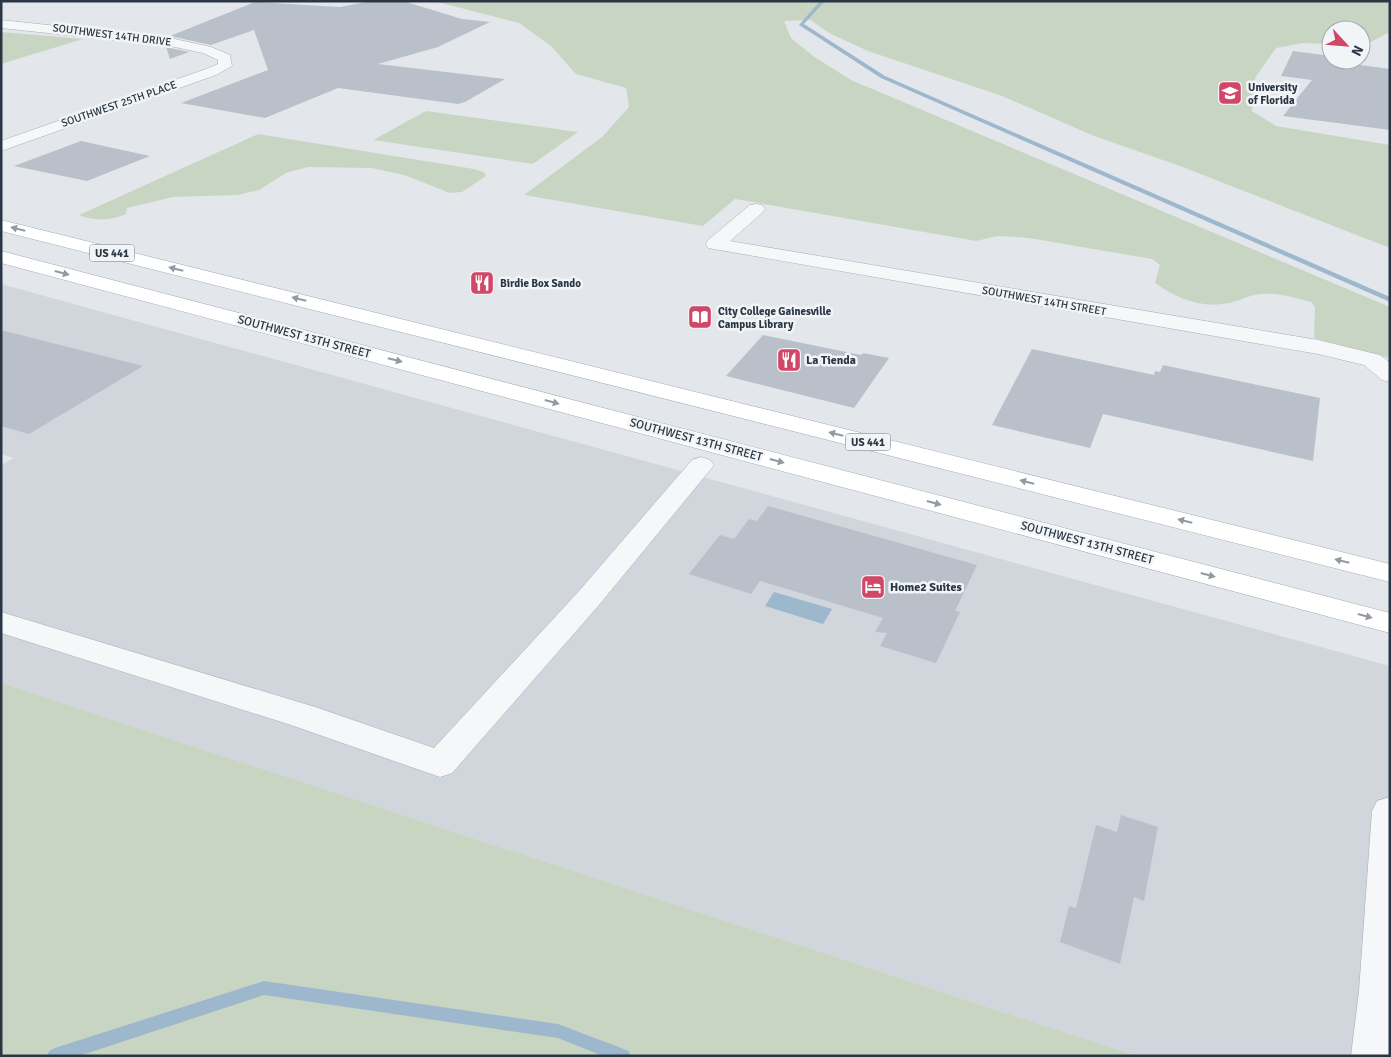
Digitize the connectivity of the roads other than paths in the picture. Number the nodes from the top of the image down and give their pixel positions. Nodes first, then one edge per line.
1 (1, 24) edge
2 (221, 56) joint
3 (1, 146) edge
4 (756, 209) dead end
5 (1, 225) edge
6 (1, 257) edge
7 (223, 280) junction
8 (178, 304) junction
9 (427, 369) junction
10 (1390, 375) edge
11 (680, 395) junction
12 (747, 412) junction
13 (709, 455) junction
14 (1390, 573) edge
15 (1, 622) edge
16 (1390, 623) edge
17 (1390, 811) edge
18 (1372, 1056) edge

1 - 2 street, SOUTHWEST 14TH DRIVE
2 - 3 street, SOUTHWEST 25TH PLACE
4 - 10 street, SOUTHWEST 14TH STREET
7 -> 5 main road, US 441
6 -> 8 main road, SOUTHWEST 13TH STREET / US 441
7 - 8 main road
11 -> 7 main road, US 441
8 -> 9 main road, SOUTHWEST 13TH STREET / US 441
9 - 11 main road
9 -> 13 main road, SOUTHWEST 13TH STREET / US 441
11 - 12 main road, US 441
12 - 13 main road
14 -> 12 main road, US 441
13 - 15 street
13 -> 16 main road, SOUTHWEST 13TH STREET / US 441
17 - 18 street

